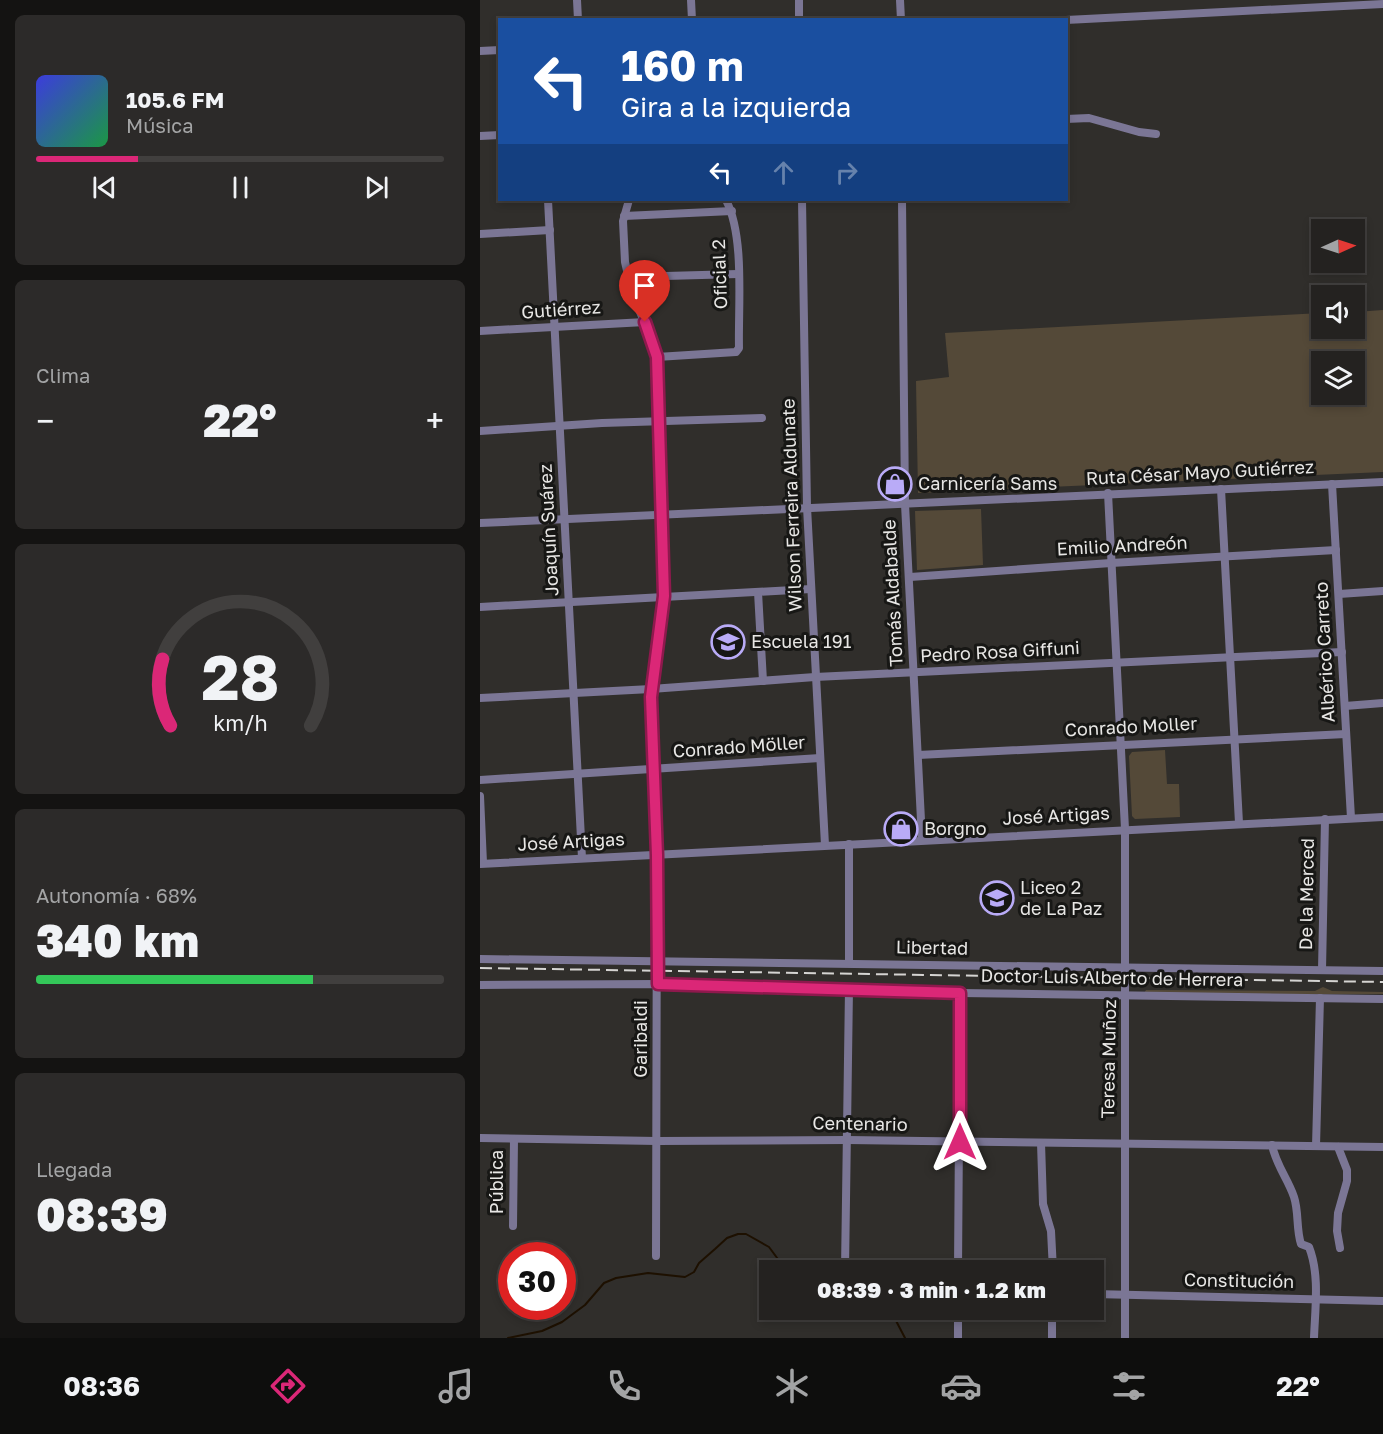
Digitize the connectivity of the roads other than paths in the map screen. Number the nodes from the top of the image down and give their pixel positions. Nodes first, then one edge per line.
1 (577, 0) edge
2 (691, 0) edge
3 (799, 0) edge
4 (900, 0) edge
5 (1326, 3) edge
6 (1383, 4) edge
7 (578, 18) edge
8 (692, 18) edge
9 (800, 18) edge
10 (902, 18) edge
11 (1068, 20) edge
12 (498, 50) edge
13 (480, 51) edge
14 (1068, 119) edge
15 (1156, 134) dead end
16 (498, 135) edge
17 (480, 136) edge
18 (548, 201) edge
19 (629, 201) edge
20 (727, 201) edge
21 (802, 201) edge
22 (902, 201) edge
23 (732, 211) junction
24 (624, 216) junction
25 (550, 230) junction
26 (480, 234) edge
27 (738, 274) junction
28 (629, 277) junction
29 (645, 322) junction
30 (555, 327) junction
31 (480, 331) edge
32 (657, 357) junction
33 (762, 418) dead end
34 (658, 421) junction
35 (560, 426) junction
36 (480, 431) edge
37 (1383, 482) edge
38 (1332, 484) junction
39 (1221, 489) junction
40 (1108, 493) junction
41 (905, 504) junction
42 (807, 507) junction
43 (661, 514) junction
44 (565, 519) junction
45 (480, 523) edge
46 (1336, 550) junction
47 (1223, 557) junction
48 (1111, 562) junction
49 (910, 577) junction
50 (810, 589) junction
51 (1383, 591) edge
52 (758, 592) junction
53 (1339, 594) junction
54 (664, 596) junction
55 (568, 602) junction
56 (480, 607) edge
57 (1342, 652) junction
58 (1229, 658) junction
59 (1116, 663) junction
60 (914, 672) junction
61 (815, 677) junction
62 (763, 681) junction
63 (651, 689) junction
64 (573, 694) junction
65 (480, 698) edge
66 (1383, 703) edge
67 (1345, 706) junction
68 (1346, 734) junction
69 (1234, 739) junction
70 (1121, 744) junction
71 (918, 755) junction
72 (820, 758) junction
73 (654, 769) junction
74 (577, 774) junction
75 (480, 780) edge
76 (480, 796) edge
77 (1383, 817) edge
78 (1351, 818) junction
79 (1325, 819) junction
80 (1239, 823) junction
81 (1125, 829) junction
82 (922, 840) junction
83 (849, 844) junction
84 (825, 846) junction
85 (657, 855) junction
86 (582, 858) junction
87 (482, 863) edge
88 (480, 959) edge
89 (658, 962) junction
90 (849, 963) junction
91 (1126, 969) junction
92 (1322, 970) junction
93 (1383, 971) edge
94 (658, 984) junction
95 (480, 985) edge
96 (849, 989) junction
97 (960, 993) junction
98 (1126, 996) junction
99 (1320, 998) junction
100 (1383, 999) edge
101 (480, 1138) edge
102 (514, 1138) junction
103 (847, 1140) junction
104 (657, 1141) junction
105 (960, 1142) junction
106 (1041, 1143) junction
107 (1125, 1143) junction
108 (1272, 1145) junction
109 (1316, 1146) junction
110 (1338, 1147) junction
111 (1383, 1148) edge
112 (513, 1226) dead end
113 (1340, 1248) dead end
114 (656, 1256) dead end
115 (846, 1260) edge
116 (958, 1260) edge
117 (1052, 1260) edge
118 (1104, 1294) edge
119 (1125, 1295) junction
120 (1315, 1299) junction
121 (1383, 1301) edge
122 (958, 1320) edge
123 (1052, 1320) edge
124 (958, 1338) edge
125 (1052, 1338) edge
126 (1125, 1338) edge
127 (1314, 1338) edge

1 - 7 street
2 - 8 street
3 - 9 street
4 - 10 street
5 - 6 street
5 - 11 street
12 - 13 street
14 - 15 street
16 - 17 street
18 - 25 street, Joaquín Suárez
19 - 24 street, Garibaldi
20 - 23 street, Oficial 2
21 - 42 street, Wilson Ferreira Aldunate
22 - 41 street, Tomás Aldabalde
23 - 24 street
23 - 27 street, Oficial 2
24 - 28 street, Garibaldi
25 - 26 street
25 - 30 street, Joaquín Suárez
27 - 28 street
27 - 32 street, Oficial 2
28 - 29 street, Garibaldi
29 - 30 street, Gutiérrez
29 - 32 street, Garibaldi
30 - 31 street, Gutiérrez
30 - 35 street, Joaquín Suárez
32 - 34 street, Garibaldi
33 - 34 street
34 - 35 street
34 - 43 street, Garibaldi
35 - 36 street
35 - 44 street, Joaquín Suárez
37 - 38 street, Ruta César Mayo Gutiérrez
38 - 39 street, Ruta César Mayo Gutiérrez
38 - 46 street, Albérico Carreto
39 - 40 street, Ruta César Mayo Gutiérrez
39 - 47 street
40 - 41 street, Ruta César Mayo Gutiérrez
40 - 48 street, Teresa Muñoz
41 - 42 street, Ruta César Mayo Gutiérrez
41 - 49 street, Tomás Aldabalde
42 - 43 street, Ruta César Mayo Gutiérrez
42 - 50 street, Wilson Ferreira Aldunate
43 - 44 street, Ruta César Mayo Gutiérrez
43 - 54 street, Garibaldi
44 - 45 street, Ruta César Mayo Gutiérrez
44 - 55 street, Joaquín Suárez
46 - 47 street, Emilio Andreón
46 - 53 street, Albérico Carreto
47 - 48 street, Emilio Andreón
47 - 58 street
48 - 49 street, Emilio Andreón
48 - 59 street, Teresa Muñoz
49 - 60 street, Tomás Aldabalde
50 - 52 street
50 - 61 street, Wilson Ferreira Aldunate
51 - 53 street
52 - 54 street
52 - 62 street
53 - 57 street, Albérico Carreto
54 - 55 street
54 - 63 street, Garibaldi
55 - 56 street
55 - 64 street, Joaquín Suárez
57 - 58 street, Pedro Rosa Giffuni
57 - 67 street, Albérico Carreto
58 - 59 street, Pedro Rosa Giffuni
58 - 69 street
59 - 60 street, Pedro Rosa Giffuni
59 - 70 street, Teresa Muñoz
60 - 61 street, Pedro Rosa Giffuni
60 - 71 street, Tomás Aldabalde
61 - 62 street, Pedro Rosa Giffuni
61 - 72 street, Wilson Ferreira Aldunate
62 - 63 street, Pedro Rosa Giffuni
63 - 64 street, Pedro Rosa Giffuni
63 - 73 street, Garibaldi
64 - 65 street, Pedro Rosa Giffuni
64 - 74 street, Joaquín Suárez
66 - 67 street
67 - 68 street, Albérico Carreto
68 - 69 street, Conrado Moller
68 - 78 street, Albérico Carreto
69 - 70 street, Conrado Moller
69 - 80 street
70 - 71 street, Conrado Moller
70 - 81 street, Teresa Muñoz
71 - 82 street, Tomás Aldabalde
72 - 73 street, Conrado Möller
72 - 84 street, Wilson Ferreira Aldunate
73 - 74 street, Conrado Möller
73 - 85 street, Garibaldi
74 - 75 street, Conrado Möller
74 - 86 street, Joaquín Suárez
76 - 87 street
77 - 78 street, José Artigas
78 - 79 street, José Artigas
79 - 80 street, José Artigas
79 - 92 street, De la Merced
80 - 81 street, José Artigas
81 - 82 street, José Artigas
81 - 91 street, Teresa Muñoz
82 - 83 street, José Artigas
83 - 84 street, José Artigas
83 - 90 street
84 - 85 street, José Artigas
85 - 86 street, José Artigas
85 - 89 street, Garibaldi
86 - 87 street, José Artigas
88 - 89 street, Libertad
89 - 90 street, Libertad
89 - 94 street, Garibaldi
90 - 91 street, Libertad
91 - 92 street, Libertad
91 - 98 street, Teresa Muñoz
92 - 93 street, Libertad
94 - 95 street, Doctor Luis Alberto de Herrera
94 - 96 street, Doctor Luis Alberto de Herrera
94 - 104 street, Garibaldi
96 - 97 street, Doctor Luis Alberto de Herrera
96 - 103 street
97 - 98 street, Doctor Luis Alberto de Herrera
97 - 105 street
98 - 99 street, Doctor Luis Alberto de Herrera
98 - 107 street, Teresa Muñoz
99 - 100 street, Doctor Luis Alberto de Herrera
99 - 109 street
101 - 102 street, Centenario
102 - 104 street, Centenario
102 - 112 street, Pública
103 - 104 street, Centenario
103 - 105 street, Centenario
103 - 115 street
104 - 114 street, Garibaldi
105 - 106 street, Centenario
105 - 116 street
106 - 107 street, Centenario
106 - 117 street
107 - 108 street, Centenario
107 - 119 street, Teresa Muñoz
108 - 109 street, Centenario
108 - 120 street
109 - 110 street, Centenario
110 - 111 street, Centenario
110 - 113 street
118 - 119 street, Constitución
119 - 120 street, Constitución
119 - 126 street, Teresa Muñoz
120 - 121 street, Constitución
120 - 127 street
122 - 124 street
123 - 125 street

